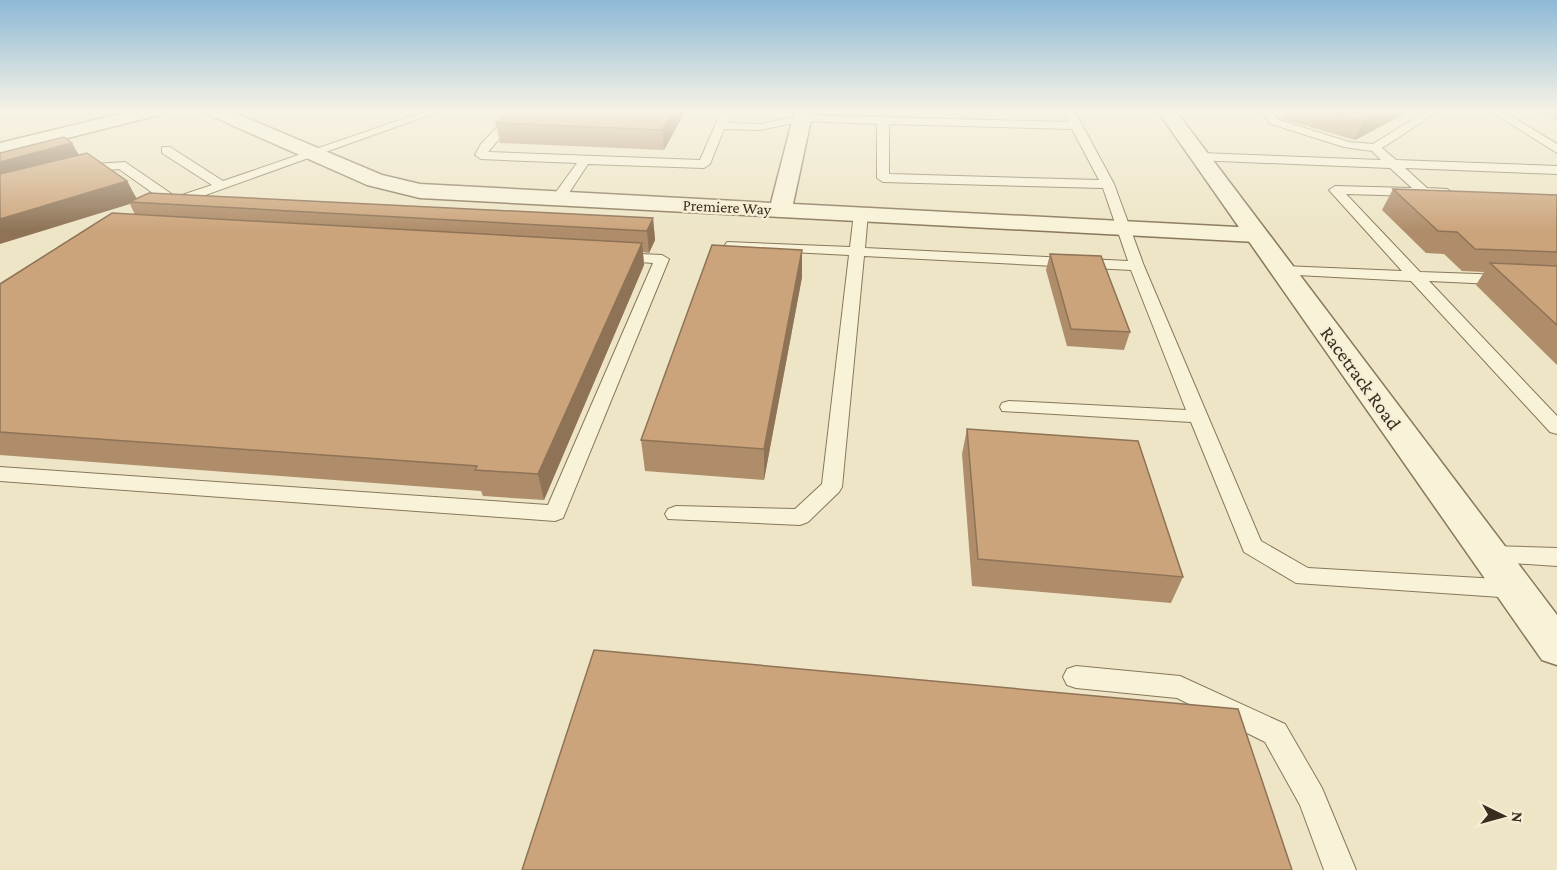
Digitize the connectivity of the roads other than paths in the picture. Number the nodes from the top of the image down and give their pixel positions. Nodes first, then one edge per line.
1 (167, 151) edge
2 (307, 151) edge
3 (325, 151) edge
4 (483, 151) edge
5 (710, 151) edge
6 (795, 151) edge
7 (883, 151) edge
8 (1090, 151) edge
9 (1195, 151) edge
10 (1378, 151) edge
11 (315, 154) junction
12 (1200, 157) junction
13 (585, 160) junction
14 (1392, 164) junction
15 (1557, 170) edge
16 (65, 173) edge
17 (1108, 184) junction
18 (222, 186) junction
19 (1424, 192) junction
20 (1460, 194) edge
21 (558, 199) junction
22 (174, 202) junction
23 (154, 209) edge
24 (781, 209) junction
25 (861, 213) junction
26 (1125, 227) junction
27 (1256, 234) junction
28 (732, 245) edge
29 (859, 251) junction
30 (602, 256) edge
31 (1137, 266) junction
32 (1283, 271) junction
33 (1414, 275) junction
34 (1557, 282) edge
35 (1009, 407) dead end
36 (1198, 416) junction
37 (1557, 428) edge
38 (0, 474) edge
39 (676, 513) dead end
40 (1490, 555) junction
41 (1557, 557) edge
42 (1515, 589) junction
43 (1557, 647) edge
44 (1076, 677) dead end
45 (1340, 870) edge

1 - 18 lane
2 - 11 street, Premiere Way
3 - 11 lane
4 - 13 lane
5 - 13 lane
6 - 24 street
7 - 17 lane
8 - 17 lane
9 - 12 street, Racetrack Road
10 - 14 lane
11 - 18 lane
11 - 21 street, Premiere Way
12 - 14 lane
12 - 27 street, Racetrack Road
13 - 21 lane
14 - 15 lane
14 - 19 lane
16 - 22 lane
17 - 26 lane
18 - 22 lane
19 - 20 lane
19 - 33 lane
21 - 24 street, Premiere Way
22 - 23 lane
24 - 25 street, Premiere Way
25 - 26 street, Premiere Way
25 - 29 lane
26 - 27 street, Premiere Way
26 - 31 lane
27 - 32 street, Racetrack Road
28 - 29 lane
29 - 31 lane
29 - 39 lane
30 - 38 lane
31 - 36 lane
32 - 33 lane
32 - 40 street, Racetrack Road
33 - 34 lane
33 - 37 lane
35 - 36 lane
36 - 42 lane
40 - 41 lane
40 - 42 street, Racetrack Road
42 - 43 street, Racetrack Road
44 - 45 lane

